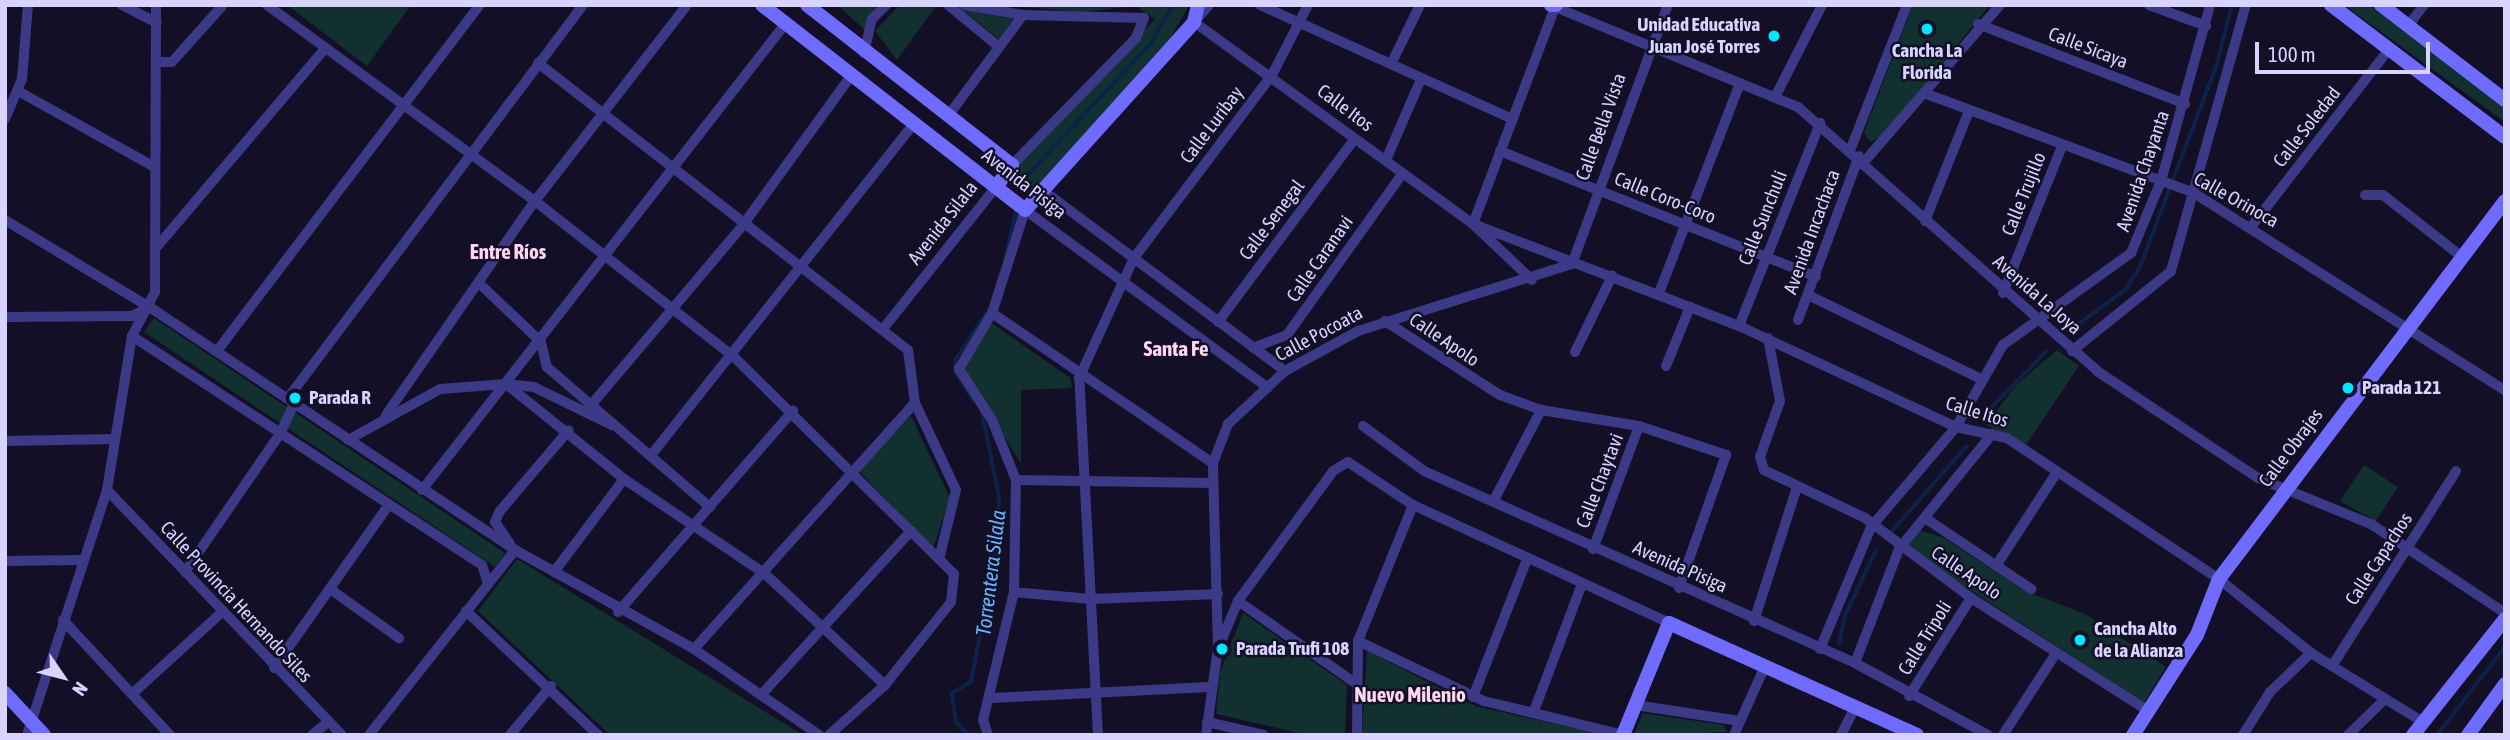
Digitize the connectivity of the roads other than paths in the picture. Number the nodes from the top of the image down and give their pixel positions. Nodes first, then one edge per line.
1 (27, 5) edge
2 (122, 5) edge
3 (156, 5) edge
4 (223, 5) edge
5 (267, 5) edge
6 (480, 5) edge
7 (583, 5) edge
8 (687, 5) edge
9 (762, 5) edge
10 (807, 5) edge
11 (886, 5) edge
12 (948, 5) edge
13 (964, 5) edge
14 (1198, 5) edge
15 (1209, 5) edge
16 (1260, 5) edge
17 (1308, 5) edge
18 (1420, 5) edge
19 (1668, 5) edge
20 (1822, 5) edge
21 (1907, 5) edge
22 (2000, 5) edge
23 (2149, 5) edge
24 (2210, 5) edge
25 (2246, 5) edge
26 (2330, 5) edge
27 (2381, 5) edge
28 (2424, 5) edge
29 (1554, 6) edge
30 (1023, 15) junction
31 (1194, 22) junction
32 (157, 23) junction
33 (786, 23) junction
34 (1300, 23) junction
35 (1978, 24) junction
36 (2206, 26) junction
37 (2408, 26) junction
38 (1650, 44) junction
39 (999, 47) junction
40 (2389, 49) junction
41 (323, 51) junction
42 (863, 54) junction
43 (157, 62) junction
44 (538, 63) junction
45 (1391, 64) junction
46 (1272, 75) junction
47 (850, 77) junction
48 (1421, 79) junction
49 (1740, 83) junction
50 (18, 91) junction
51 (1924, 93) junction
52 (1775, 97) junction
53 (2505, 100) edge
54 (2185, 104) junction
55 (404, 110) junction
56 (1969, 111) junction
57 (601, 113) junction
58 (948, 116) junction
59 (5, 119) edge
60 (1513, 119) junction
61 (1820, 123) junction
62 (913, 125) junction
63 (2504, 136) edge
64 (1355, 138) junction
65 (2062, 146) junction
66 (1500, 151) junction
67 (468, 153) junction
68 (1858, 156) junction
69 (1386, 160) junction
70 (1013, 165) junction
71 (153, 166) junction
72 (673, 168) junction
73 (1403, 173) junction
74 (2161, 181) junction
75 (996, 187) junction
76 (1041, 189) junction
77 (1596, 189) junction
78 (2194, 192) junction
79 (2365, 195) dead end
80 (535, 201) junction
81 (2505, 201) edge
82 (1025, 210) junction
83 (5, 219) edge
84 (1925, 221) junction
85 (1473, 224) junction
86 (743, 225) junction
87 (1687, 225) junction
88 (2251, 226) junction
89 (155, 249) junction
90 (604, 254) junction
91 (2462, 257) junction
92 (1134, 258) junction
93 (1767, 258) junction
94 (1572, 264) junction
95 (804, 270) junction
96 (1612, 276) junction
97 (1816, 277) junction
98 (1532, 280) junction
99 (480, 284) junction
100 (1123, 284) junction
101 (1660, 293) junction
102 (2003, 293) junction
103 (1808, 296) junction
104 (1690, 307) junction
105 (671, 309) junction
106 (150, 310) junction
107 (992, 313) junction
108 (5, 317) edge
109 (1798, 320) dead end
110 (2034, 320) junction
111 (1385, 321) junction
112 (1218, 322) junction
113 (1739, 326) junction
114 (2407, 327) junction
115 (884, 329) junction
116 (132, 336) junction
117 (1768, 338) junction
118 (541, 342) junction
119 (1253, 348) junction
120 (217, 351) junction
121 (2072, 351) junction
122 (1575, 352) dead end
123 (734, 357) junction
124 (1666, 366) dead end
125 (1285, 371) junction
126 (1079, 378) junction
127 (1981, 379) junction
128 (506, 384) junction
129 (1268, 388) junction
130 (2505, 390) edge
131 (292, 400) junction
132 (915, 403) junction
133 (592, 404) junction
134 (1541, 410) junction
135 (793, 411) junction
136 (386, 416) junction
137 (1363, 426) dead end
138 (1639, 426) junction
139 (1956, 427) junction
140 (569, 430) junction
141 (626, 432) junction
142 (280, 434) junction
143 (1992, 434) junction
144 (116, 439) junction
145 (348, 440) junction
146 (5, 441) edge
147 (652, 454) junction
148 (1213, 463) junction
149 (850, 470) junction
150 (2456, 471) dead end
151 (2057, 472) junction
152 (1082, 477) junction
153 (624, 479) junction
154 (1016, 480) junction
155 (1213, 483) junction
156 (1797, 486) junction
157 (2285, 486) junction
158 (107, 490) junction
159 (422, 490) junction
160 (1494, 500) junction
161 (1413, 505) junction
162 (388, 506) junction
163 (710, 507) junction
164 (1925, 518) junction
165 (693, 527) junction
166 (1871, 527) junction
167 (911, 531) junction
168 (2407, 547) junction
169 (1593, 549) junction
170 (1899, 549) junction
171 (515, 550) junction
172 (939, 559) junction
173 (1527, 559) junction
174 (82, 560) junction
175 (5, 561) edge
176 (1996, 566) junction
177 (185, 572) junction
178 (554, 572) junction
179 (764, 573) junction
180 (2219, 579) junction
181 (488, 583) junction
182 (1582, 584) junction
183 (1679, 588) junction
184 (330, 589) junction
185 (2031, 589) dead end
186 (1014, 592) junction
187 (1218, 594) junction
188 (1971, 598) junction
189 (1091, 599) junction
190 (1238, 601) junction
191 (467, 611) junction
192 (222, 612) junction
193 (618, 612) junction
194 (2505, 613) edge
195 (2505, 619) edge
196 (63, 620) junction
197 (1754, 621) junction
198 (1669, 623) junction
199 (822, 629) junction
200 (399, 638) dead end
201 (1358, 641) junction
202 (1218, 647) junction
203 (694, 649) junction
204 (1819, 649) junction
205 (2056, 653) junction
206 (2311, 653) junction
207 (1855, 663) junction
208 (1765, 666) junction
209 (2332, 666) junction
210 (274, 668) junction
211 (2505, 684) edge
212 (885, 685) junction
213 (1358, 685) junction
214 (551, 687) junction
215 (1209, 687) junction
216 (5, 693) edge
217 (132, 694) junction
218 (762, 694) junction
219 (1096, 694) junction
220 (1909, 695) junction
221 (1473, 697) junction
222 (992, 698) junction
223 (2385, 699) junction
224 (1635, 705) junction
225 (1855, 706) junction
226 (2147, 710) junction
227 (1534, 711) junction
228 (1740, 721) junction
229 (1207, 722) junction
230 (2423, 722) junction
231 (327, 723) junction
232 (30, 728) edge
233 (44, 735) edge
234 (170, 735) edge
235 (313, 735) edge
236 (342, 735) edge
237 (369, 735) edge
238 (510, 735) edge
239 (598, 735) edge
240 (819, 735) edge
241 (829, 735) edge
242 (988, 735) edge
243 (1098, 735) edge
244 (1206, 735) edge
245 (1264, 735) edge
246 (1357, 735) edge
247 (1623, 735) edge
248 (1734, 735) edge
249 (1841, 735) edge
250 (1917, 735) edge
251 (1987, 735) edge
252 (2003, 735) edge
253 (2133, 735) edge
254 (2243, 735) edge
255 (2348, 735) edge
256 (2413, 735) edge
257 (2468, 735) edge

1 - 50 street
2 - 32 street
3 - 32 street
4 - 43 street
5 - 41 street
6 - 55 street
7 - 44 street
8 - 57 street
9 - 33 street, Avenida Pisiga
10 - 42 street, Avenida Pisiga
11 - 42 street
12 - 39 street
13 - 30 street
14 - 31 street
15 - 31 street
16 - 34 street
17 - 34 street, Calle Luribay
18 - 45 street
19 - 38 street, Calle Bella Vista
20 - 52 street
21 - 68 street
22 - 35 street, Avenida Incachaca
23 - 36 street
24 - 36 street, Avenida Chayanta
25 - 78 street
26 - 40 street
27 - 37 street
28 - 37 street
29 - 38 street, Avenida La Joya
29 - 60 street
30 - 39 street
30 - 70 street, Avenida Silala
31 - 46 street, Calle Itos
31 - 76 street
32 - 43 street
33 - 47 street, Avenida Pisiga
33 - 72 street
34 - 45 street
34 - 46 street, Calle Luribay
35 - 51 street, Avenida Incachaca
35 - 54 street, Calle Sicaya
36 - 54 street, Avenida Chayanta
37 - 53 street
38 - 49 street, Avenida La Joya
38 - 77 street, Calle Bella Vista
39 - 58 street
40 - 63 street
40 - 88 street, Calle Soledad
41 - 55 street
41 - 89 street
42 - 58 street, Avenida Pisiga
43 - 71 street
44 - 57 street
44 - 67 street
45 - 48 street
46 - 64 street, Calle Itos
46 - 92 street, Calle Luribay
47 - 62 street, Avenida Pisiga
47 - 86 street
48 - 60 street
48 - 69 street
49 - 52 street, Avenida La Joya
49 - 87 street
50 - 59 street
50 - 71 street
51 - 56 street, Calle Orinoca
51 - 68 street, Avenida Incachaca
52 - 61 street, Avenida La Joya
54 - 74 street, Avenida Chayanta
55 - 67 street
55 - 120 street
56 - 65 street, Calle Orinoca
56 - 84 street
57 - 72 street
57 - 80 street
58 - 70 street, Avenida Pisiga
60 - 66 street
61 - 68 street, Avenida La Joya
61 - 93 street, Calle Sunchuli
62 - 75 street, Avenida Pisiga
62 - 95 street
64 - 69 street, Calle Itos
64 - 112 street, Calle Senegal
65 - 74 street, Calle Orinoca
65 - 102 street, Calle Trujillo
66 - 77 street, Calle Coro-Coro
66 - 85 street
67 - 80 street
67 - 131 street
68 - 84 street, Avenida La Joya
68 - 97 street, Avenida Incachaca
69 - 73 street, Calle Itos
70 - 75 street, Avenida Silala
71 - 89 street
72 - 86 street
72 - 90 street
73 - 85 street, Calle Itos
73 - 119 street, Calle Caranavi
74 - 78 street, Calle Orinoca
74 - 110 street, Avenida Chayanta
75 - 82 street, Avenida Pisiga
75 - 115 street, Avenida Silala
76 - 82 street
76 - 92 street, Avenida Pisiga
77 - 87 street, Calle Coro-Coro
77 - 94 street, Calle Bella Vista
78 - 88 street, Calle Orinoca
78 - 121 street
79 - 91 street
80 - 90 street
80 - 99 street
81 - 91 street, Calle Obrajes
82 - 100 street, Avenida Pisiga
82 - 107 street
83 - 106 street
84 - 102 street, Avenida La Joya
85 - 94 street, Calle Itos
85 - 98 street, Calle Itos
86 - 95 street
86 - 105 street
87 - 93 street, Calle Coro-Coro
87 - 101 street
88 - 114 street, Calle Orinoca
89 - 106 street
90 - 105 street
90 - 118 street
91 - 114 street, Calle Obrajes
92 - 100 street, Calle Luribay
92 - 112 street, Avenida Pisiga
93 - 97 street, Calle Coro-Coro
93 - 113 street, Calle Sunchuli
94 - 96 street, Calle Itos
94 - 98 street, Calle Pocoata
95 - 115 street
95 - 123 street
96 - 101 street, Calle Itos
96 - 122 street
97 - 103 street, Avenida Incachaca
98 - 111 street, Calle Pocoata
99 - 118 street
99 - 136 street
100 - 126 street, Calle Luribay
100 - 129 street, Avenida Pisiga
101 - 104 street, Calle Itos
102 - 110 street, Avenida La Joya
103 - 109 street, Avenida Incachaca
103 - 127 street
104 - 113 street, Calle Itos
104 - 124 street
105 - 123 street
105 - 133 street
106 - 108 street
106 - 116 street
106 - 120 street
107 - 126 street
107 - 154 street
110 - 121 street, Avenida La Joya
110 - 127 street, Avenida Chayanta
111 - 125 street, Calle Pocoata
111 - 134 street, Calle Apolo
112 - 119 street, Avenida Pisiga
113 - 117 street, Calle Itos
114 - 130 street, Calle Orinoca
114 - 157 street, Calle Obrajes
115 - 132 street
116 - 142 street
116 - 144 street
117 - 139 street, Calle Itos
117 - 156 street, Calle Apolo
118 - 128 street
118 - 133 street
119 - 125 street, Avenida Pisiga
120 - 131 street
121 - 157 street, Avenida La Joya
123 - 135 street
123 - 147 street
125 - 129 street, Calle Pocoata
126 - 148 street
126 - 152 street
127 - 139 street, Avenida Chayanta
128 - 136 street
128 - 140 street
128 - 141 street
128 - 159 street
129 - 148 street, Calle Pocoata
131 - 142 street
131 - 145 street
132 - 149 street
132 - 172 street
133 - 141 street
134 - 138 street, Calle Apolo
134 - 160 street
135 - 149 street
135 - 163 street
136 - 145 street
137 - 160 street, Avenida Pisiga
138 - 169 street, Calle Chaytavi
138 - 183 street, Calle Apolo
139 - 143 street, Calle Itos
139 - 166 street, Avenida Chayanta
140 - 153 street
140 - 171 street
141 - 147 street
142 - 162 street
142 - 177 street
143 - 151 street, Calle Itos
143 - 164 street
144 - 146 street
144 - 158 street
145 - 159 street
147 - 163 street
148 - 155 street, Calle Pocoata
149 - 167 street
149 - 179 street
150 - 168 street, Calle Capachos
151 - 176 street
151 - 180 street, Calle Itos
152 - 154 street
152 - 155 street
152 - 189 street
153 - 165 street
153 - 178 street
154 - 186 street
155 - 187 street, Calle Pocoata
156 - 166 street, Calle Apolo
156 - 197 street
157 - 168 street, Avenida La Joya
157 - 180 street, Calle Obrajes
158 - 174 street
158 - 177 street, Calle Provincia Hernando Siles
159 - 171 street
160 - 169 street, Avenida Pisiga
161 - 173 street
161 - 190 street
161 - 201 street
162 - 181 street
162 - 184 street
163 - 165 street
164 - 170 street
164 - 176 street, Calle Apolo
165 - 179 street
165 - 193 street
166 - 170 street, Calle Apolo
166 - 204 street, Avenida Chayanta
167 - 172 street
167 - 199 street
168 - 194 street, Avenida La Joya
168 - 209 street, Calle Capachos
169 - 183 street, Avenida Pisiga
170 - 188 street, Calle Apolo
170 - 207 street
171 - 178 street
171 - 181 street
172 - 212 street
173 - 182 street
173 - 221 street
174 - 175 street
174 - 196 street
176 - 185 street, Calle Apolo
177 - 192 street, Calle Provincia Hernando Siles
178 - 193 street
179 - 199 street
179 - 203 street
180 - 206 street, Calle Itos
180 - 226 street, Calle Obrajes
181 - 191 street
182 - 198 street
182 - 227 street
183 - 197 street, Avenida Pisiga
184 - 200 street
184 - 210 street
186 - 189 street
186 - 222 street
187 - 189 street
187 - 202 street, Calle Pocoata
188 - 205 street, Calle Apolo
188 - 220 street, Calle Tripoli
189 - 219 street
190 - 202 street
190 - 213 street
191 - 214 street
191 - 237 street
192 - 210 street, Calle Provincia Hernando Siles
192 - 217 street
193 - 203 street
195 - 230 street
196 - 217 street
196 - 232 street
197 - 204 street, Avenida Pisiga
198 - 208 street
198 - 224 street
199 - 212 street
199 - 218 street
201 - 213 street
201 - 221 street
202 - 215 street, Calle Pocoata
203 - 218 street
204 - 207 street, Avenida Pisiga
205 - 226 street, Calle Apolo
205 - 252 street
206 - 209 street, Calle Itos
206 - 254 street
207 - 220 street, Avenida Pisiga
208 - 225 street
208 - 228 street
209 - 223 street, Calle Itos
210 - 231 street, Calle Provincia Hernando Siles
211 - 257 street
212 - 241 street
213 - 246 street
214 - 238 street
214 - 239 street
215 - 219 street
215 - 229 street, Calle Pocoata
216 - 232 street
217 - 234 street
218 - 240 street
219 - 222 street
219 - 243 street
220 - 251 street, Avenida Pisiga
221 - 227 street
222 - 242 street
223 - 230 street, Calle Itos
223 - 255 street
224 - 228 street
224 - 247 street
225 - 249 street
225 - 250 street
226 - 253 street, Calle Obrajes
227 - 247 street
228 - 248 street
229 - 244 street, Calle Pocoata
229 - 245 street
230 - 256 street
231 - 235 street
231 - 236 street, Calle Provincia Hernando Siles
232 - 233 street

